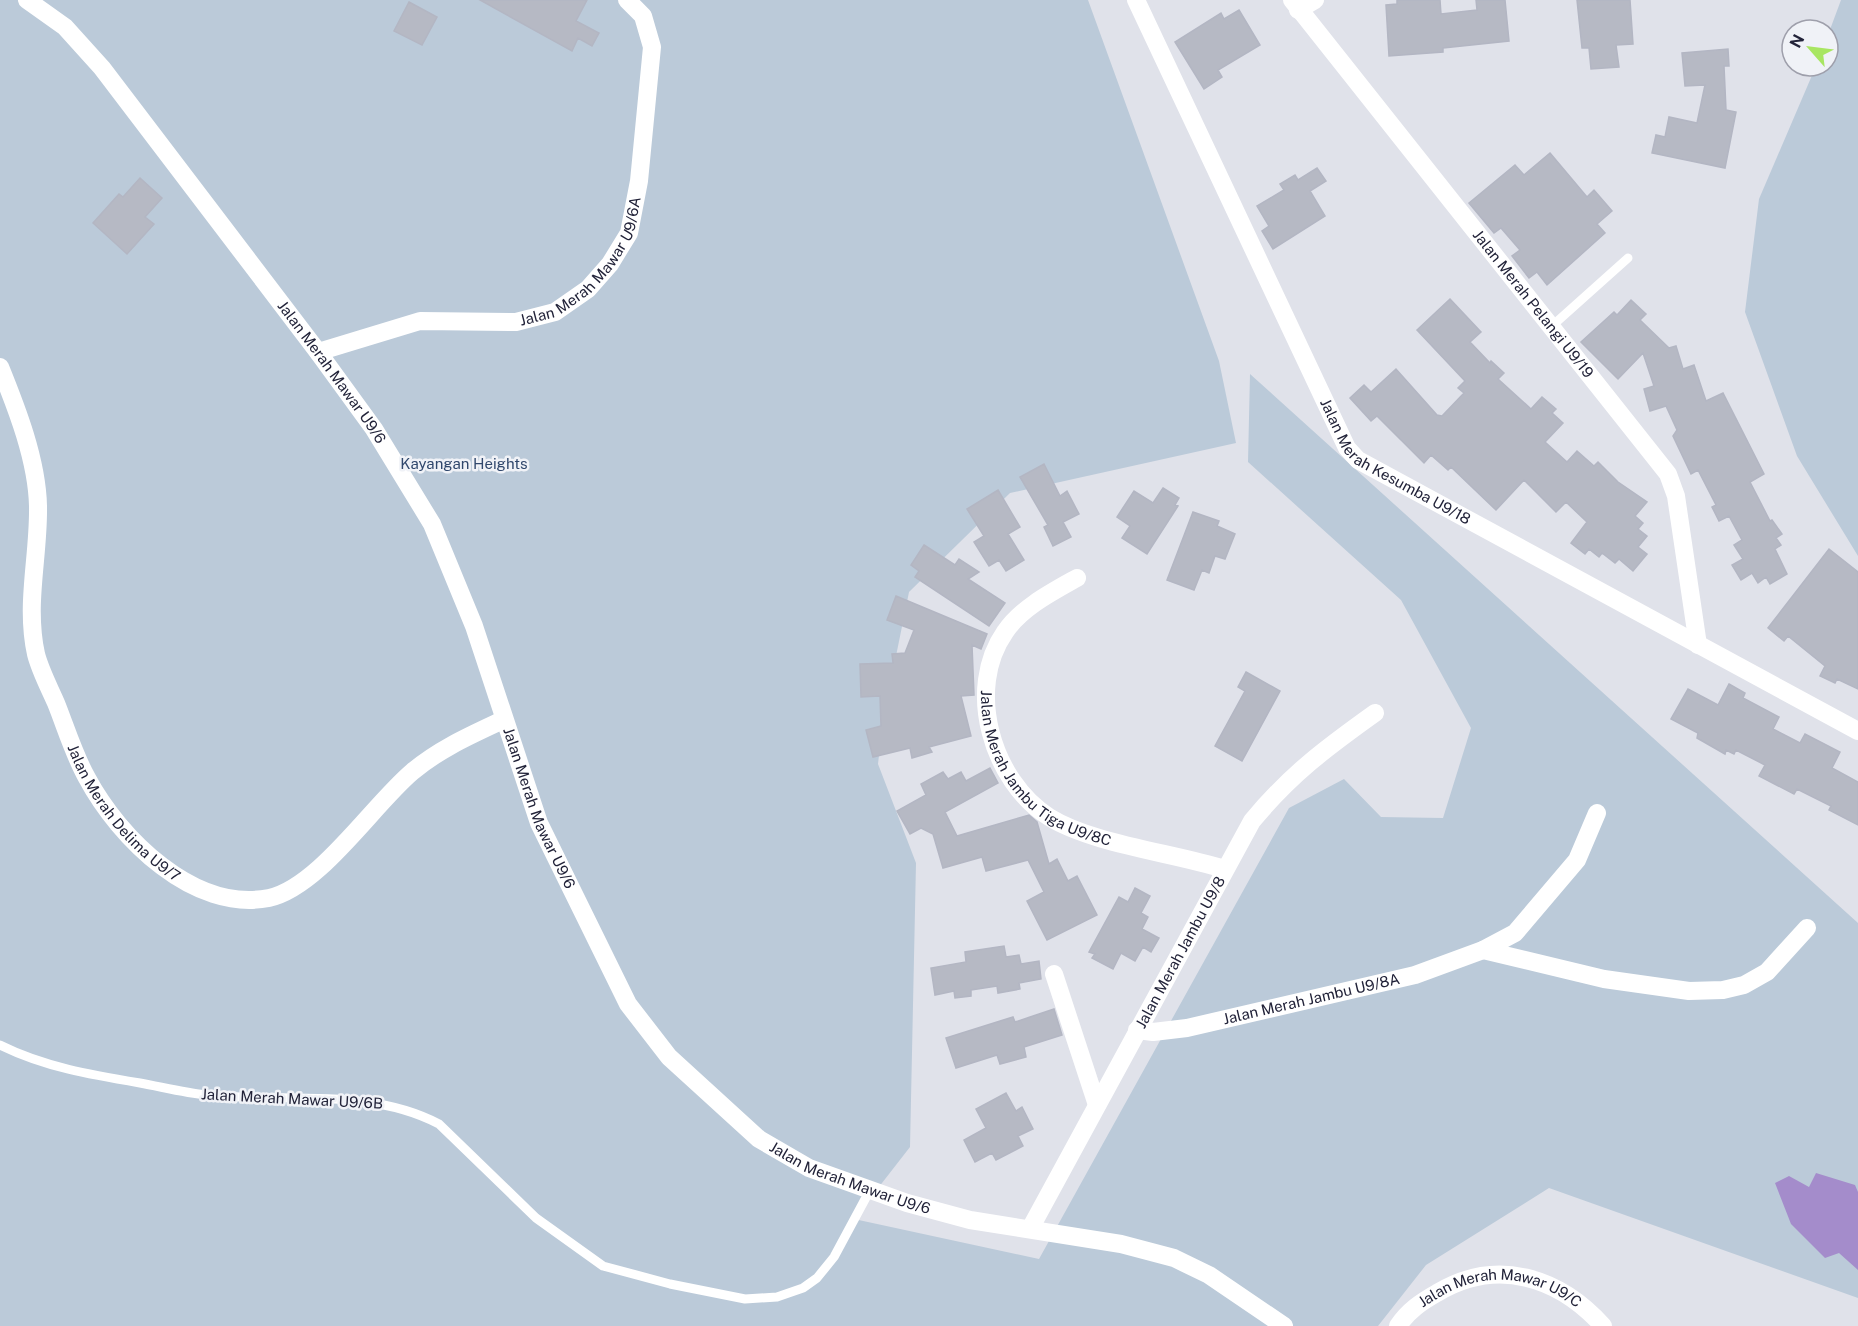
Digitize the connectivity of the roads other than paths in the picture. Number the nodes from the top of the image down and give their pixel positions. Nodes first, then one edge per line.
1 (27, 0) edge
2 (627, 0) edge
3 (1136, 0) edge
4 (1316, 0) edge
5 (1295, 5) edge
6 (1628, 258) dead end
7 (1552, 326) junction
8 (318, 352) junction
9 (0, 368) edge
10 (1077, 578) dead end
11 (1698, 645) junction
12 (1375, 713) dead end
13 (503, 720) junction
14 (1858, 731) edge
15 (1597, 813) dead end
16 (1224, 869) junction
17 (1807, 928) dead end
18 (1483, 950) junction
19 (1054, 974) dead end
20 (1137, 1030) junction
21 (0, 1045) edge
22 (1096, 1105) junction
23 (870, 1190) junction
24 (1030, 1229) junction
25 (1284, 1326) edge
26 (1398, 1326) edge
27 (1603, 1326) edge

1 - 8 street, Jalan Merah Mawar U9/6
2 - 8 street, Jalan Merah Mawar U9/6A
3 - 11 street, Jalan Merah Kesumba U9/18
4 - 5 street
5 - 7 street, Jalan Merah Pelangi U9/19
6 - 7 lane
7 - 11 street, Jalan Merah Pelangi U9/19
8 - 13 street, Jalan Merah Mawar U9/6
9 - 13 street, Jalan Merah Delima U9/7
10 - 16 street, Jalan Merah Jambu Tiga U9/8C
11 - 14 street, Jalan Merah Kesumba U9/18
12 - 16 street, Jalan Merah Jambu U9/8
13 - 23 street, Jalan Merah Mawar U9/6
15 - 18 street, Jalan Merah Jambu U9/8A
16 - 20 street, Jalan Merah Jambu U9/8
17 - 18 street
18 - 20 street, Jalan Merah Jambu U9/8A
19 - 22 street
20 - 22 street, Jalan Merah Jambu U9/8
21 - 23 lane, Jalan Merah Mawar U9/6B
22 - 24 street, Jalan Merah Jambu U9/8
23 - 24 street, Jalan Merah Mawar U9/6
24 - 25 street, Jalan Merah Mawar U9/6
26 - 27 street, Jalan Merah Mawar U9/C

